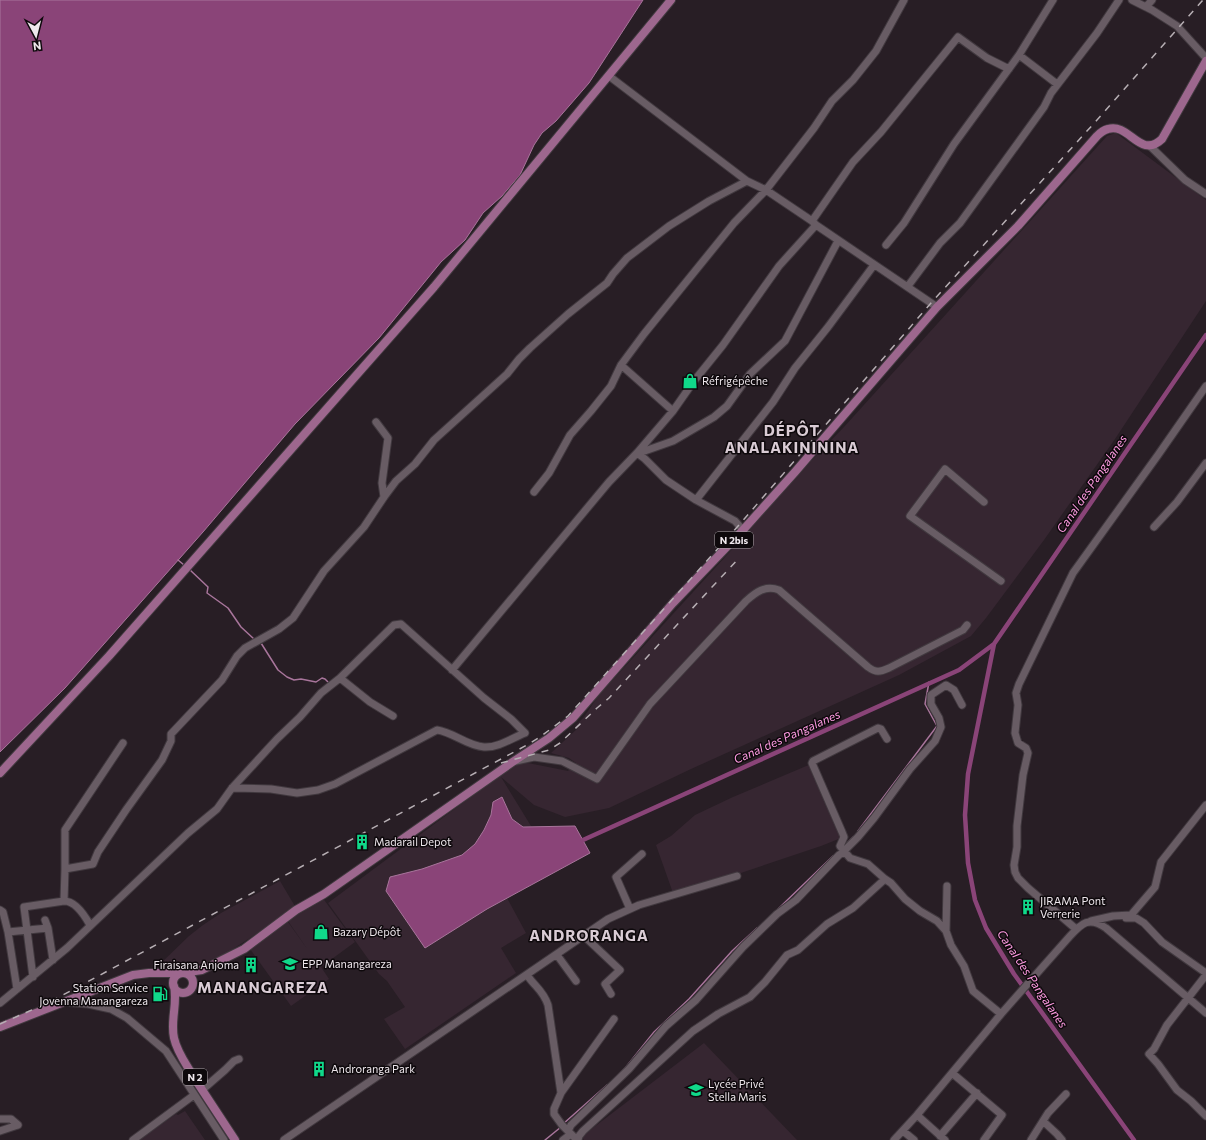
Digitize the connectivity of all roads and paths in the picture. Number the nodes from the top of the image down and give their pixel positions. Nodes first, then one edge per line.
1 (671, 0) edge
2 (904, 0) edge
3 (1052, 0) edge
4 (1119, 0) edge
5 (1133, 0) edge
6 (1152, 0) edge
7 (1146, 7) junction
8 (1019, 55) junction
9 (1206, 60) edge
10 (1008, 69) junction
11 (609, 76) junction
12 (1057, 84) junction
13 (1150, 146) junction
14 (747, 181) junction
15 (766, 190) junction
16 (1206, 194) edge
17 (814, 223) junction
18 (838, 241) junction
19 (886, 245) dead end
20 (874, 265) junction
21 (908, 286) junction
22 (937, 307) junction
23 (621, 365) junction
24 (1206, 386) edge
25 (673, 412) junction
26 (376, 422) dead end
27 (637, 453) junction
28 (1206, 463) edge
29 (534, 492) dead end
30 (384, 497) junction
31 (696, 500) junction
32 (984, 502) dead end
33 (1154, 527) dead end
34 (743, 530) junction
35 (1001, 581) dead end
36 (967, 625) dead end
37 (452, 670) junction
38 (340, 678) junction
39 (962, 705) dead end
40 (393, 716) dead end
41 (887, 739) dead end
42 (123, 743) dead end
43 (514, 761) junction
44 (0, 773) edge
45 (232, 788) junction
46 (1206, 805) edge
47 (843, 850) junction
48 (642, 854) dead end
49 (64, 869) junction
50 (737, 876) dead end
51 (885, 879) junction
52 (947, 886) dead end
53 (64, 901) junction
54 (630, 909) junction
55 (0, 910) edge
56 (1113, 916) junction
57 (45, 920) dead end
58 (1087, 922) junction
59 (90, 926) junction
60 (48, 928) junction
61 (1076, 929) junction
62 (27, 930) junction
63 (946, 931) junction
64 (8, 932) junction
65 (584, 936) junction
66 (557, 955) junction
67 (53, 960) junction
68 (212, 966) junction
69 (149, 973) junction
70 (182, 973) junction
71 (1206, 974) edge
72 (527, 975) junction
73 (33, 977) junction
74 (576, 981) dead end
75 (173, 986) junction
76 (17, 989) junction
77 (190, 989) junction
78 (611, 994) dead end
79 (1188, 997) junction
80 (63, 1002) junction
81 (0, 1003) edge
82 (175, 1009) junction
83 (1206, 1013) edge
84 (1001, 1014) junction
85 (614, 1019) dead end
86 (0, 1027) edge
87 (239, 1059) dead end
88 (952, 1073) junction
89 (202, 1090) junction
90 (561, 1093) junction
91 (977, 1093) junction
92 (1066, 1094) dead end
93 (194, 1095) junction
94 (917, 1114) junction
95 (1206, 1116) edge
96 (0, 1119) edge
97 (1044, 1122) junction
98 (567, 1130) junction
99 (0, 1131) edge
100 (903, 1131) junction
101 (942, 1138) edge
102 (133, 1140) edge
103 (224, 1140) edge
104 (235, 1140) edge
105 (284, 1140) edge
106 (563, 1140) edge
107 (578, 1140) edge
108 (894, 1140) edge
109 (914, 1140) edge
110 (984, 1140) edge
111 (1031, 1140) edge
112 (1062, 1140) edge

1 - 11 main road
2 - 15 street
3 - 8 street
4 - 12 street
5 - 7 street
6 - 7 street
7 - 9 street
8 - 10 street
8 - 12 street
9 - 13 main road
10 - 17 street
10 - 19 street
11 - 14 street
11 - 44 main road
12 - 21 street
13 - 16 street
13 - 22 main road, N 2bis
14 - 15 street
14 - 30 street
15 - 17 street
15 - 23 street
17 - 18 street
17 - 25 street
18 - 20 street
18 - 27 street
20 - 21 street
20 - 31 street
21 - 22 street
22 - 34 main road, N 2bis
23 - 25 street
23 - 29 street
24 - 61 street
25 - 27 street
26 - 30 street
27 - 31 street
27 - 37 street
28 - 33 street
30 - 49 street
31 - 34 street
32 - 35 street
34 - 43 main road, N 2bis
36 - 43 street
37 - 38 street
37 - 45 street
38 - 40 street
38 - 45 street
39 - 47 street
41 - 47 street
42 - 49 street
43 - 68 main road, N 2bis
45 - 59 street
46 - 56 street
47 - 51 street
47 - 98 street
48 - 54 street
49 - 53 street
50 - 54 street
51 - 63 street
51 - 107 street
52 - 63 street
53 - 59 street
53 - 62 street
54 - 65 street
55 - 64 street
56 - 58 street
56 - 71 street
57 - 60 street
58 - 61 street
58 - 79 street
59 - 67 street
60 - 62 street
60 - 67 street
61 - 84 street
62 - 64 street
62 - 73 street
63 - 84 street
64 - 76 street
65 - 66 street
65 - 78 street
66 - 72 street
66 - 74 street
67 - 73 street
68 - 70 main road
68 - 77 main road
69 - 70 main road
69 - 75 main road
69 - 80 main road
70 - 75 main road
70 - 77 main road
71 - 79 street
72 - 90 street
72 - 105 street
73 - 76 street
75 - 77 main road
75 - 82 main road, N 2
76 - 81 street
77 - 82 main road
79 - 83 street
79 - 95 street
80 - 86 main road
80 - 93 street
82 - 89 main road, N 2
84 - 88 street
85 - 90 street
87 - 89 street
88 - 91 street
88 - 94 street
89 - 104 main road, N 2
90 - 98 street
91 - 101 street
91 - 110 street
92 - 97 street
93 - 102 street
93 - 103 street
94 - 100 street
94 - 101 street
96 - 99 street
97 - 111 street
97 - 112 street
98 - 106 street
98 - 107 street
100 - 108 street
100 - 109 street

